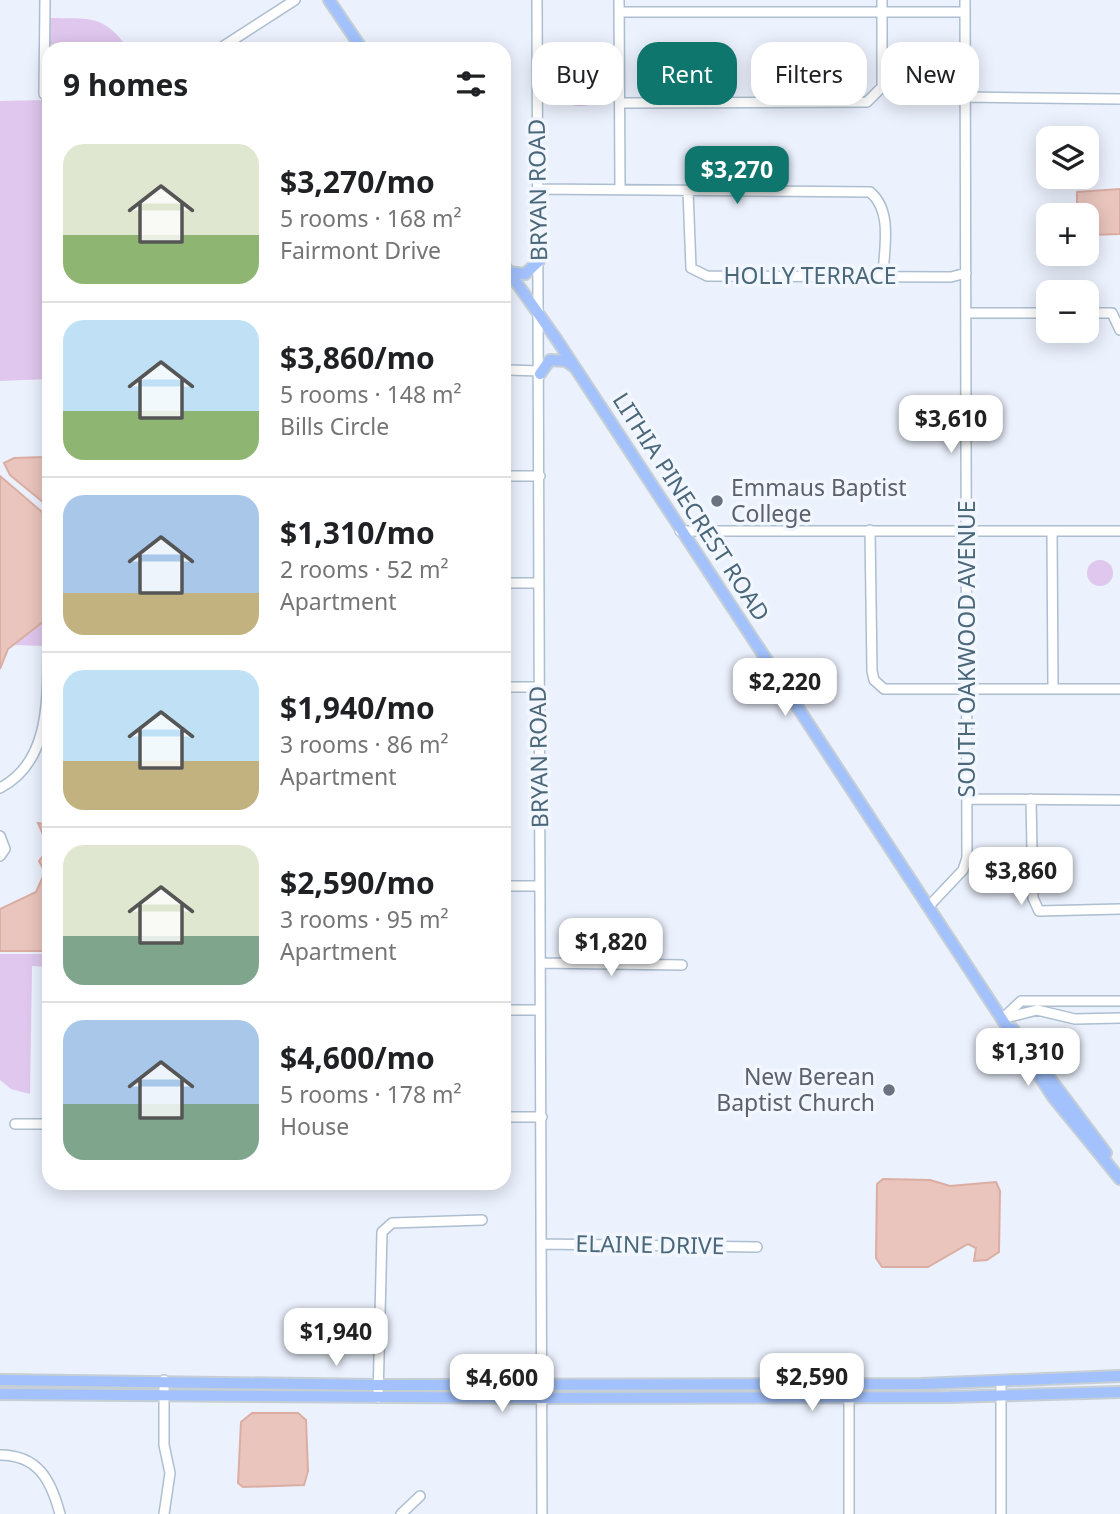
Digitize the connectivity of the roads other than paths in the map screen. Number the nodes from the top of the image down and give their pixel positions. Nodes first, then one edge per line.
1 (45, 0) edge
2 (295, 0) edge
3 (329, 0) edge
4 (537, 0) edge
5 (619, 0) edge
6 (882, 0) edge
7 (965, 0) edge
8 (619, 12) junction
9 (965, 12) junction
10 (882, 13) junction
11 (45, 42) edge
12 (230, 42) edge
13 (357, 42) edge
14 (620, 42) edge
15 (965, 42) edge
16 (979, 97) edge
17 (1120, 99) edge
18 (623, 103) edge
19 (622, 105) edge
20 (965, 105) edge
21 (620, 188) junction
22 (538, 189) junction
23 (688, 191) junction
24 (539, 261) junction
25 (511, 269) edge
26 (966, 272) junction
27 (511, 274) edge
28 (883, 276) junction
29 (966, 313) junction
30 (1036, 313) edge
31 (1099, 313) edge
32 (539, 315) junction
33 (1120, 330) edge
34 (575, 368) junction
35 (511, 371) edge
36 (540, 373) junction
37 (511, 476) edge
38 (540, 476) junction
39 (870, 530) junction
40 (966, 530) junction
41 (680, 531) junction
42 (1052, 531) junction
43 (1120, 531) edge
44 (511, 583) edge
45 (538, 583) junction
46 (511, 687) edge
47 (539, 687) junction
48 (968, 689) junction
49 (1052, 689) junction
50 (1120, 689) edge
51 (42, 725) edge
52 (0, 788) edge
53 (967, 799) junction
54 (1031, 799) junction
55 (1120, 800) edge
56 (0, 836) edge
57 (0, 856) edge
58 (511, 886) edge
59 (540, 886) junction
60 (929, 906) junction
61 (1120, 909) edge
62 (540, 963) junction
63 (682, 965) dead end
64 (1120, 1001) edge
65 (511, 1010) edge
66 (540, 1010) junction
67 (1003, 1018) junction
68 (1120, 1018) edge
69 (1053, 1097) junction
70 (1068, 1104) junction
71 (511, 1117) edge
72 (542, 1117) junction
73 (15, 1124) dead end
74 (42, 1124) edge
75 (1120, 1168) edge
76 (1120, 1179) edge
77 (482, 1220) dead end
78 (542, 1244) junction
79 (757, 1247) dead end
80 (1120, 1376) edge
81 (0, 1380) edge
82 (164, 1380) junction
83 (1120, 1383) edge
84 (849, 1384) junction
85 (379, 1385) junction
86 (541, 1385) junction
87 (1001, 1389) junction
88 (1100, 1392) junction
89 (1120, 1392) edge
90 (0, 1394) edge
91 (164, 1394) junction
92 (849, 1397) junction
93 (379, 1398) junction
94 (541, 1398) junction
95 (0, 1455) edge
96 (419, 1496) dead end
97 (60, 1514) edge
98 (164, 1514) edge
99 (401, 1514) edge
100 (542, 1514) edge
101 (849, 1514) edge
102 (1001, 1514) edge

1 - 11 street
2 - 12 street
3 - 13 main road
4 - 22 street, BRYAN ROAD
5 - 8 street
6 - 10 street
7 - 9 street, SOUTH OAKWOOD AVENUE
8 - 10 street
8 - 14 street
9 - 10 street
9 - 15 street, SOUTH OAKWOOD AVENUE
10 - 18 street
16 - 17 street
19 - 21 street
20 - 26 street, SOUTH OAKWOOD AVENUE
21 - 22 street
21 - 23 street
22 - 24 street, BRYAN ROAD
23 - 28 street, HOLLY TERRACE
23 - 28 street
24 - 25 main road
24 - 32 street, BRYAN ROAD
26 - 28 street, HOLLY TERRACE
26 - 29 street, SOUTH OAKWOOD AVENUE
27 - 32 main road, LITHIA PINECREST ROAD
29 - 30 street
29 - 40 street, SOUTH OAKWOOD AVENUE
31 - 33 street
32 - 34 main road, LITHIA PINECREST ROAD
32 - 36 street, BRYAN ROAD
34 - 36 main road
34 - 41 main road, LITHIA PINECREST ROAD
35 - 36 street
36 - 38 street, BRYAN ROAD
37 - 38 street
38 - 45 street, BRYAN ROAD
39 - 40 street
39 - 41 street
39 - 48 street
40 - 42 street
40 - 48 street, SOUTH OAKWOOD AVENUE
41 - 60 main road, LITHIA PINECREST ROAD
42 - 43 street
42 - 49 street
44 - 45 street
45 - 47 street, BRYAN ROAD
46 - 47 street
47 - 59 street, BRYAN ROAD
48 - 49 street
48 - 53 street, SOUTH OAKWOOD AVENUE
49 - 50 street
51 - 52 street
53 - 54 street
53 - 60 street, SOUTH OAKWOOD AVENUE
54 - 55 street
54 - 61 street
56 - 57 street
58 - 59 street
59 - 62 street, BRYAN ROAD
60 - 67 main road, LITHIA PINECREST ROAD
62 - 63 street
62 - 66 street, BRYAN ROAD
64 - 67 street
65 - 66 street
66 - 72 street, BRYAN ROAD
67 - 68 street
67 - 69 main road, LITHIA PINECREST ROAD
67 - 70 main road, LITHIA PINECREST ROAD
69 - 70 main road
69 - 76 main road, LITHIA PINECREST ROAD
70 - 75 main road, LITHIA PINECREST ROAD
71 - 72 street
72 - 78 street, BRYAN ROAD
73 - 74 street
77 - 85 street
78 - 79 street, ELAINE DRIVE
78 - 86 street, BRYAN ROAD
80 - 87 main road
81 - 82 main road
82 - 85 main road
82 - 91 street
83 - 88 main road
84 - 86 main road
84 - 87 main road
84 - 92 street
85 - 86 main road
85 - 93 street
86 - 94 street, BRYAN ROAD
87 - 88 main road
87 - 92 main road
87 - 102 street
88 - 89 main road
90 - 91 main road
91 - 93 main road
91 - 98 street
92 - 94 main road
92 - 101 street
93 - 94 main road
94 - 100 street, BRYAN ROAD
95 - 97 street
96 - 99 street

